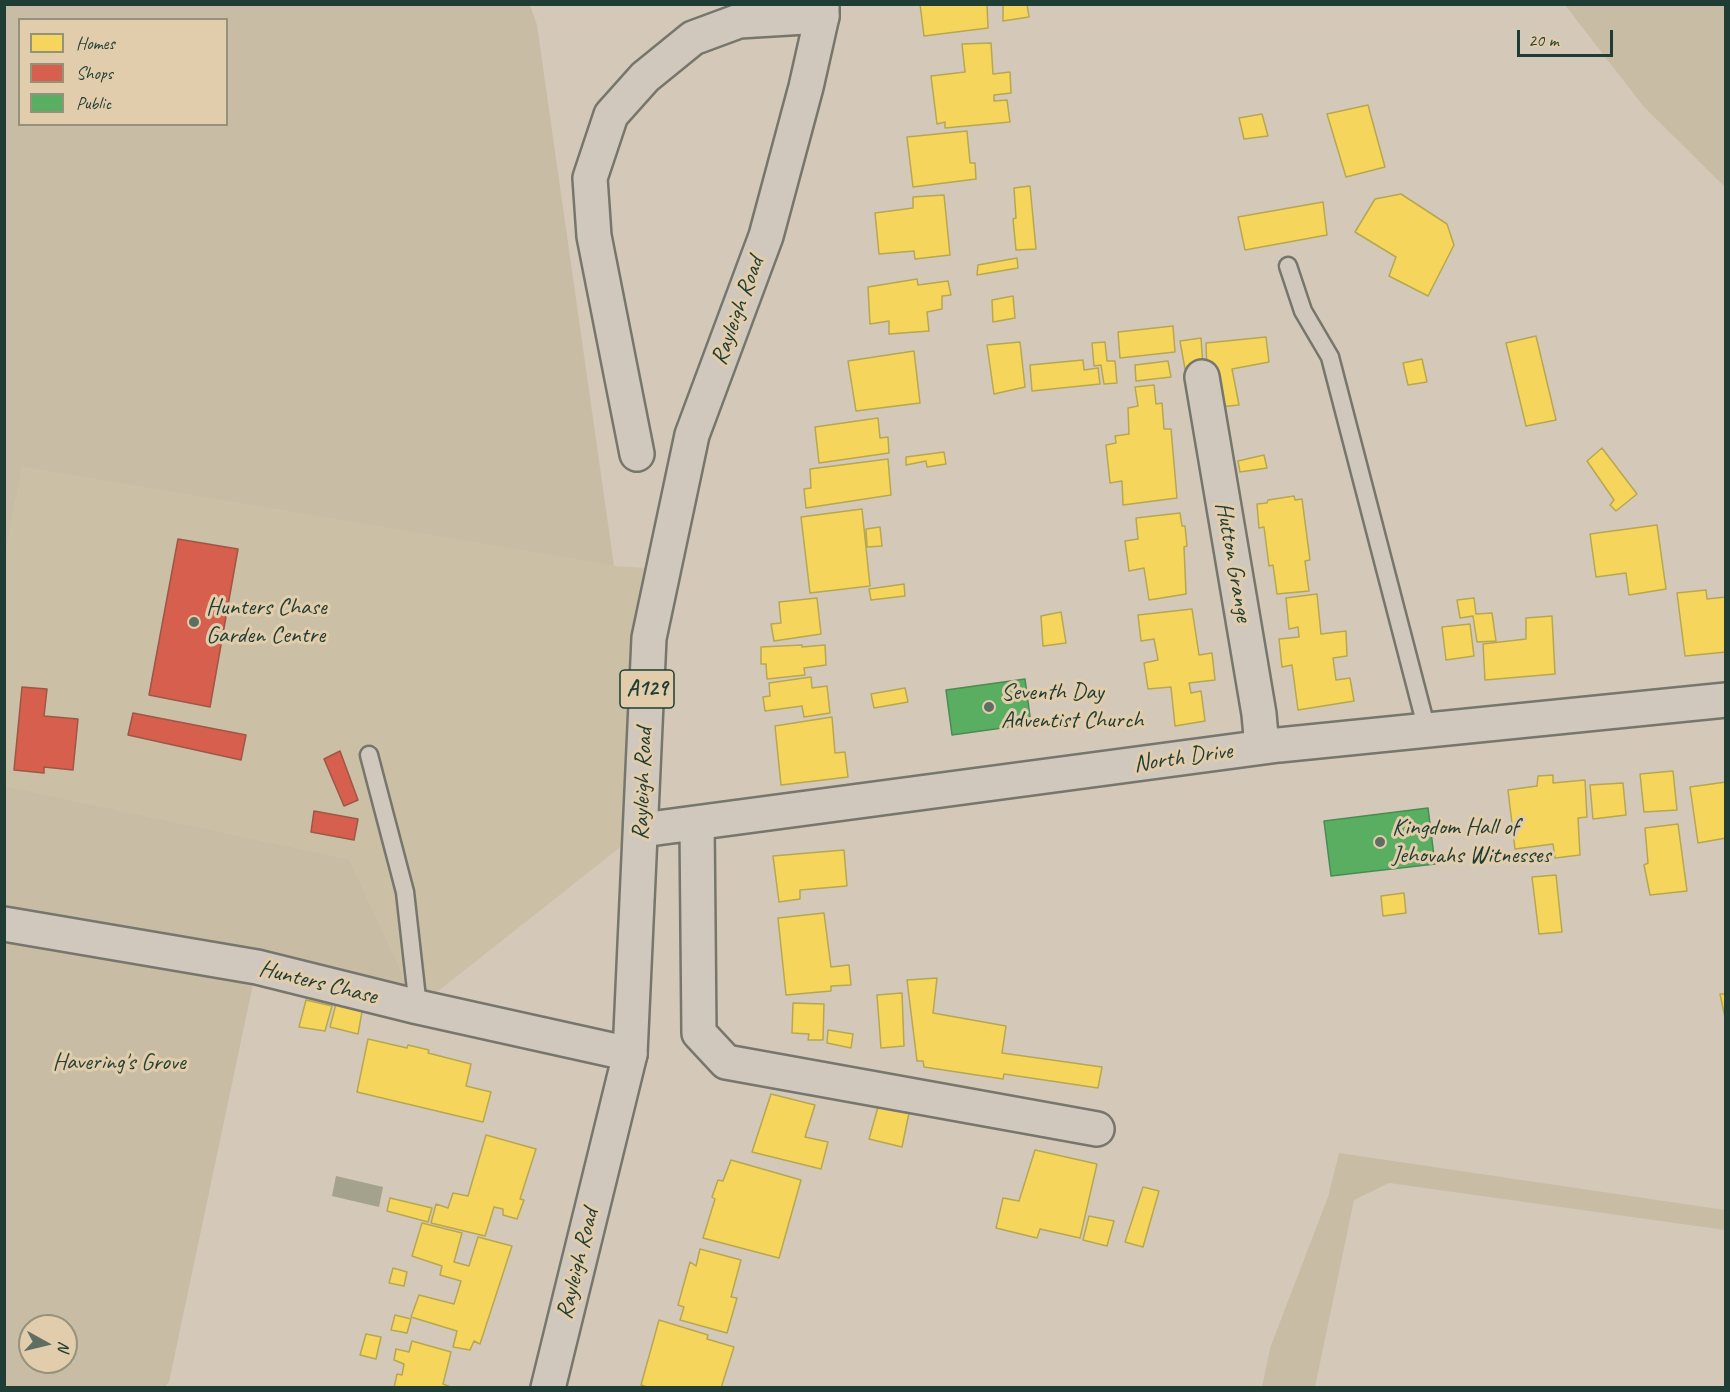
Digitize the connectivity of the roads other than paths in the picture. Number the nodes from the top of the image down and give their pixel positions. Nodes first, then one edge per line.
1 (822, 10) edge
2 (1288, 266) dead end
3 (1202, 377) dead end
4 (638, 454) dead end
5 (1725, 700) edge
6 (1427, 730) junction
7 (1262, 747) junction
8 (369, 755) dead end
9 (697, 823) junction
10 (642, 830) junction
11 (4, 924) edge
12 (418, 1007) junction
13 (630, 1054) junction
14 (1096, 1129) dead end
15 (548, 1388) edge

1 - 4 street, Rayleigh Road
1 - 10 street, Rayleigh Road / A129
2 - 6 lane
3 - 7 street, Hutton Grange
5 - 6 street, North Drive
6 - 7 street, North Drive
7 - 9 street, North Drive
8 - 12 lane
9 - 10 street, North Drive
9 - 14 street
10 - 13 street, Rayleigh Road / A129
11 - 12 street, Hunters Chase
12 - 13 street, Hunters Chase
13 - 15 street, Rayleigh Road / A129

